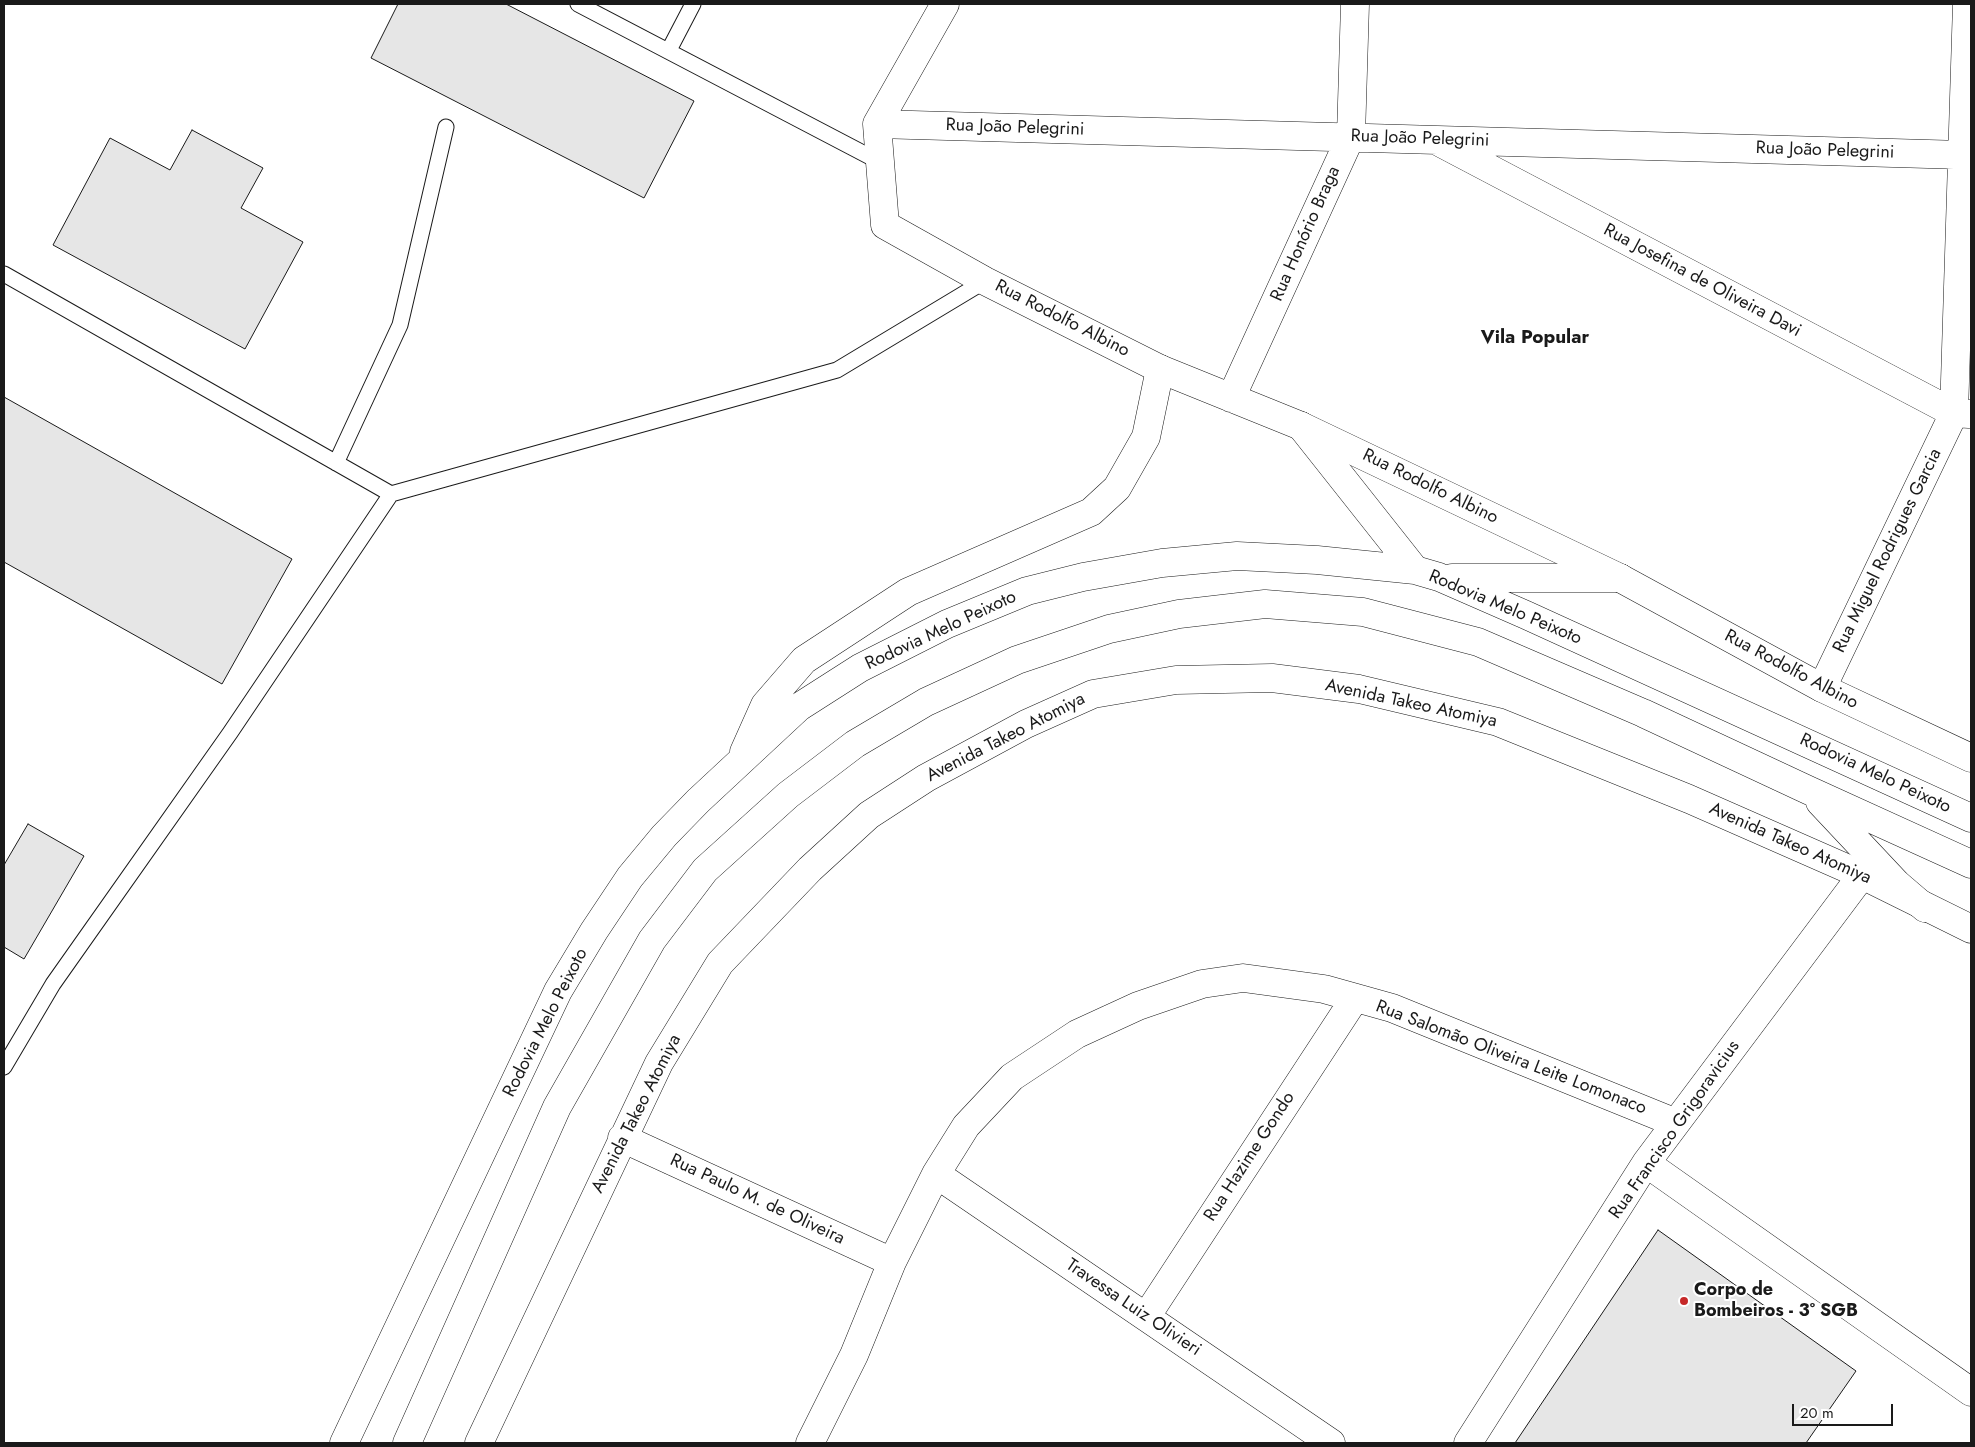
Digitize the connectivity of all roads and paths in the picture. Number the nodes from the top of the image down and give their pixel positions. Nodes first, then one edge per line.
1 (578, 4) edge
2 (693, 4) edge
3 (945, 4) edge
4 (1355, 4) edge
5 (1967, 4) edge
6 (669, 50) junction
7 (877, 124) junction
8 (446, 127) dead end
9 (1350, 136) junction
10 (1435, 140) junction
11 (1963, 155) junction
12 (880, 162) junction
13 (4, 274) edge
14 (985, 281) junction
15 (1160, 369) junction
16 (1231, 398) junction
17 (1963, 413) edge
18 (1301, 426) junction
19 (336, 463) junction
20 (391, 494) junction
21 (1427, 574) junction
22 (1620, 578) junction
23 (1822, 688) junction
24 (1971, 758) edge
25 (738, 766) junction
26 (1808, 790) junction
27 (1971, 818) edge
28 (1971, 864) edge
29 (1862, 875) junction
30 (1926, 908) junction
31 (1971, 929) edge
32 (1355, 998) junction
33 (4, 1067) edge
34 (1676, 1123) junction
35 (622, 1138) junction
36 (1646, 1163) junction
37 (936, 1174) junction
38 (892, 1262) junction
39 (1146, 1317) junction
40 (1971, 1392) edge
41 (344, 1443) edge
42 (407, 1443) edge
43 (479, 1443) edge
44 (810, 1443) edge
45 (1331, 1443) edge
46 (1468, 1443) edge

1 - 6 lane
2 - 6 lane
3 - 7 main road
4 - 9 main road, Rua Honório Braga
5 - 11 main road
6 - 12 lane
7 - 9 main road, Rua João Pelegrini
7 - 12 main road
8 - 19 lane
9 - 10 main road, Rua João Pelegrini
9 - 16 main road, Rua Honório Braga
10 - 11 main road, Rua João Pelegrini
10 - 17 main road, Rua Josefina de Oliveira Davi
11 - 17 main road
12 - 14 main road, Rua Rodolfo Albino
13 - 19 lane
14 - 15 main road, Rua Rodolfo Albino
14 - 20 lane
15 - 16 main road, Rua Rodolfo Albino
15 - 25 main road
16 - 18 main road, Rua Rodolfo Albino
17 - 23 main road, Rua Miguel Rodrigues Garcia
18 - 21 main road
18 - 22 main road, Rua Rodolfo Albino
19 - 20 lane
20 - 33 lane
21 - 22 main road
21 - 25 main road, Rodovia Melo Peixoto
21 - 27 main road, Rodovia Melo Peixoto
22 - 23 main road, Rua Rodolfo Albino
23 - 24 main road, Rua Rodolfo Albino
25 - 41 main road, Rodovia Melo Peixoto
26 - 28 main road
26 - 30 main road
26 - 42 main road
29 - 30 main road, Avenida Takeo Atomiya
29 - 34 main road, Rua Francisco Grigoravicius
29 - 35 main road, Avenida Takeo Atomiya
30 - 31 main road, Avenida Takeo Atomiya
32 - 34 main road, Rua Salomão Oliveira Leite Lomonaco
32 - 37 main road, Rua Salomão Oliveira Leite Lomonaco
32 - 39 main road, Rua Hazime Gondo
34 - 36 main road, Rua Francisco Grigoravicius
35 - 38 main road, Rua Paulo M. de Oliveira
35 - 43 main road, Avenida Takeo Atomiya
36 - 40 main road
36 - 46 main road, Rua Francisco Grigoravicius
37 - 38 main road, Rua Salomão Oliveira Leite Lomonaco
37 - 39 main road, Travessa Luiz Olivieri
38 - 44 main road, Rua Salomão Oliveira Leite Lomonaco
39 - 45 main road, Travessa Luiz Olivieri

